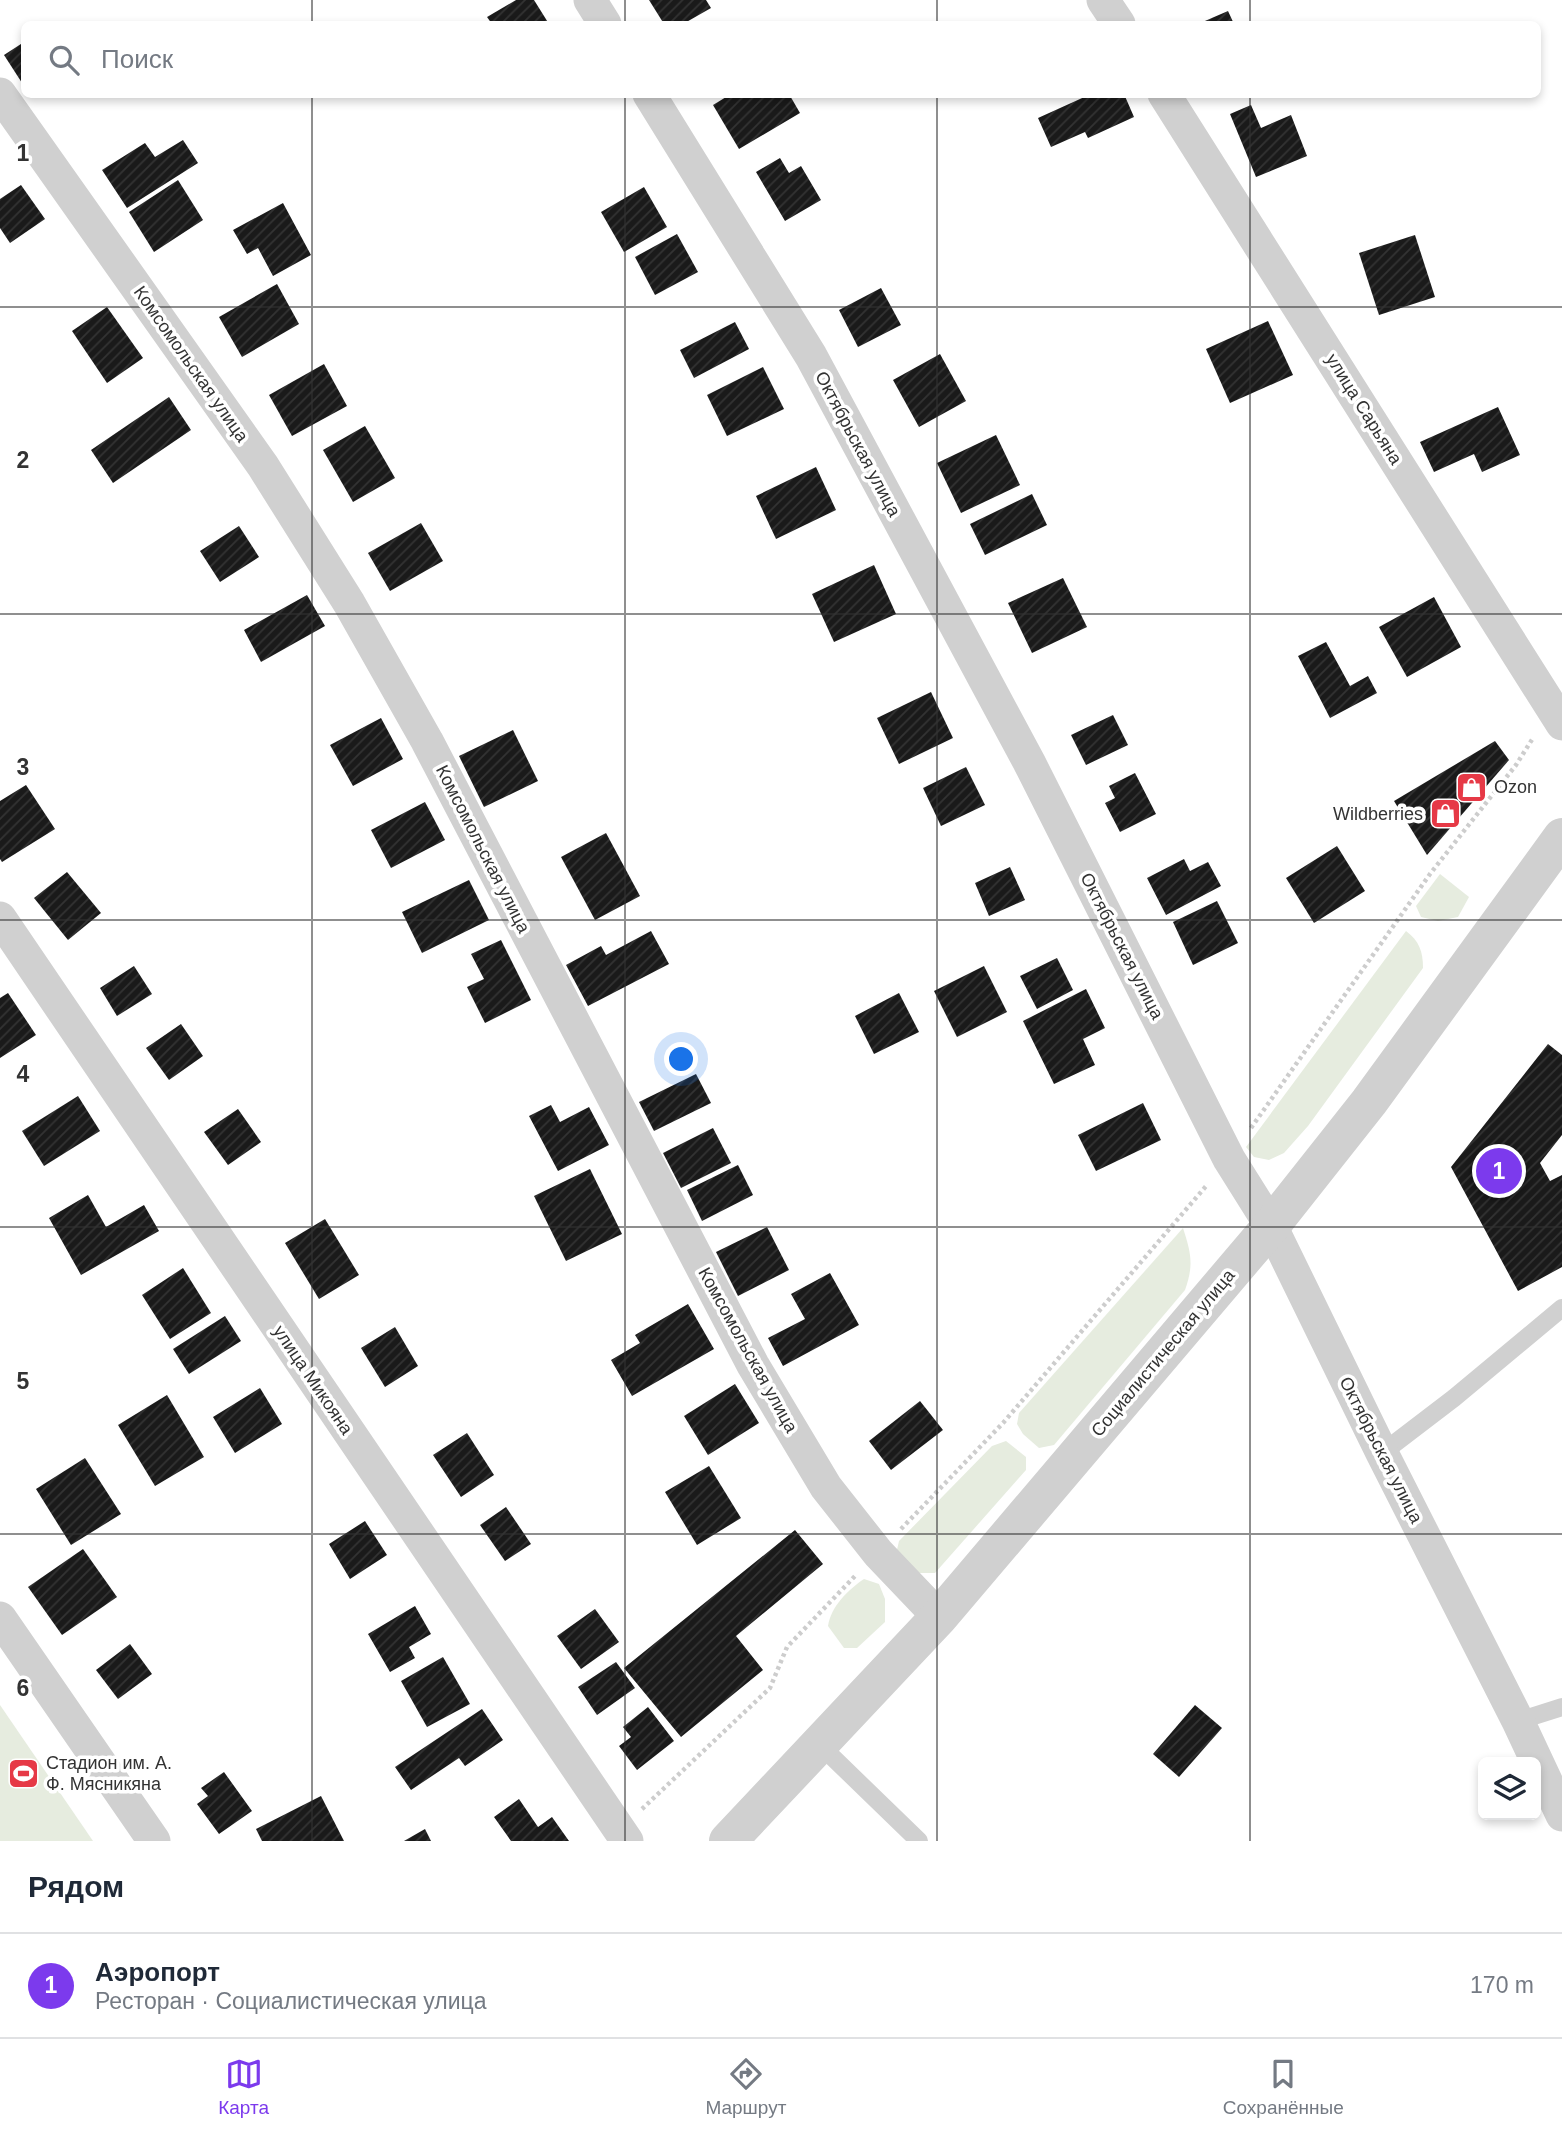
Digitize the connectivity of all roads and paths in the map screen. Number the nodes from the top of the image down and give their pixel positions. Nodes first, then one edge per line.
1 (590, 0) edge
2 (1103, 0) edge
3 (603, 21) edge
4 (1117, 21) edge
5 (0, 94) edge
6 (651, 98) edge
7 (1167, 98) edge
8 (1557, 716) edge
9 (1562, 837) edge
10 (0, 918) edge
11 (1229, 1159) junction
12 (1270, 1226) junction
13 (1562, 1308) edge
14 (1382, 1453) junction
15 (878, 1553) junction
16 (939, 1617) junction
17 (0, 1618) edge
18 (1562, 1707) edge
19 (1518, 1721) junction
20 (820, 1745) junction
21 (1562, 1815) edge
22 (623, 1836) edge
23 (153, 1841) edge
24 (728, 1841) edge
25 (919, 1841) edge

1 - 3 street
2 - 4 street
5 - 15 street, Комсомольская улица
6 - 11 street, Октябрьская улица
7 - 8 street, улица Сарьяна
8 - 11 path
9 - 12 street, Социалистическая улица
10 - 22 street, улица Микояна
11 - 12 street, Октябрьская улица
11 - 15 path
12 - 14 street, Октябрьская улица
12 - 16 street, Социалистическая улица
13 - 14 lane
14 - 19 street, Октябрьская улица
15 - 16 street, Комсомольская улица
15 - 22 path
16 - 20 street, Социалистическая улица
17 - 23 street
18 - 19 lane
19 - 21 street, Октябрьская улица
20 - 24 street, Социалистическая улица
20 - 25 lane

